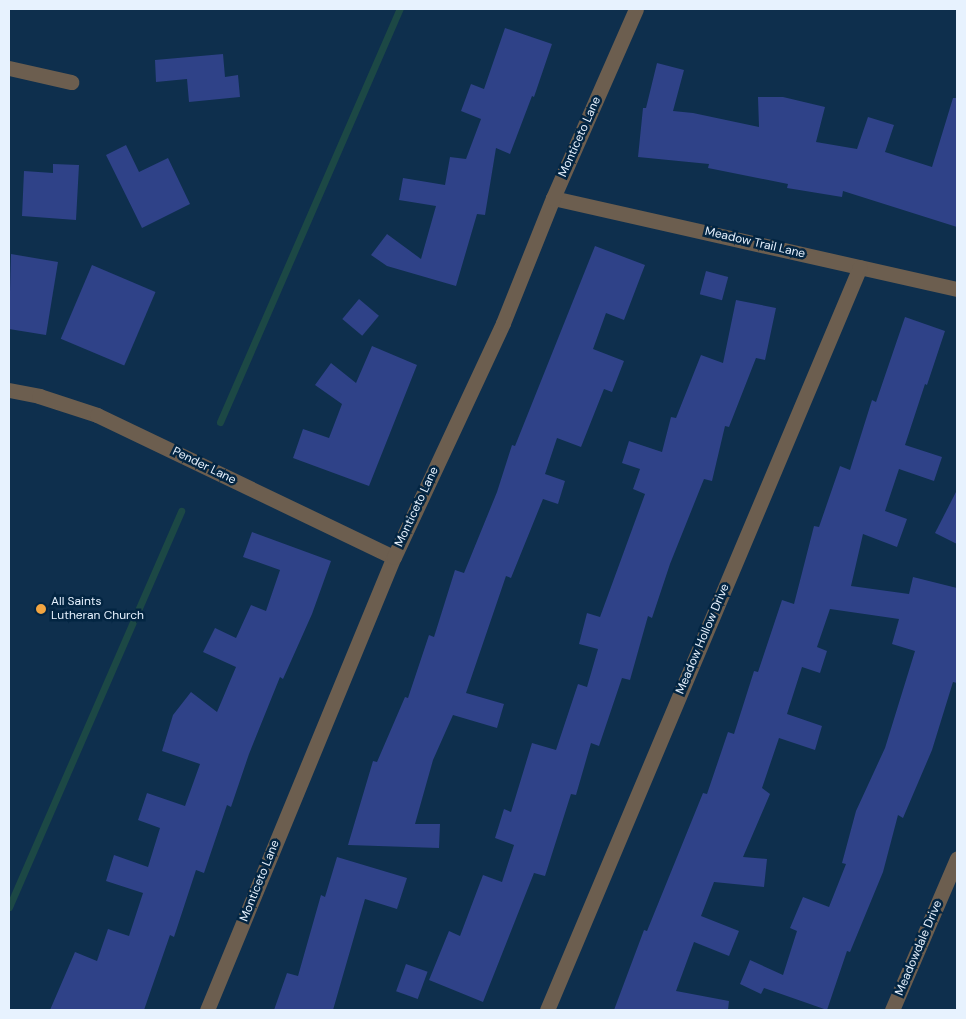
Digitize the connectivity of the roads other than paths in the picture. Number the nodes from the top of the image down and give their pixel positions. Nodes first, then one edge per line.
1 (636, 9) edge
2 (9, 68) edge
3 (71, 82) dead end
4 (554, 198) junction
5 (860, 267) junction
6 (957, 289) edge
7 (9, 390) edge
8 (394, 557) junction
9 (957, 858) edge
10 (207, 1010) edge
11 (547, 1010) edge
12 (892, 1010) edge

1 - 4 street, Monticeto Lane
2 - 3 street
4 - 5 street, Meadow Trail Lane
4 - 8 street, Monticeto Lane
5 - 6 street, Meadow Trail Lane
5 - 11 street, Meadow Hollow Drive
7 - 8 street, Pender Lane
8 - 10 street, Monticeto Lane
9 - 12 street, Meadowdale Drive

